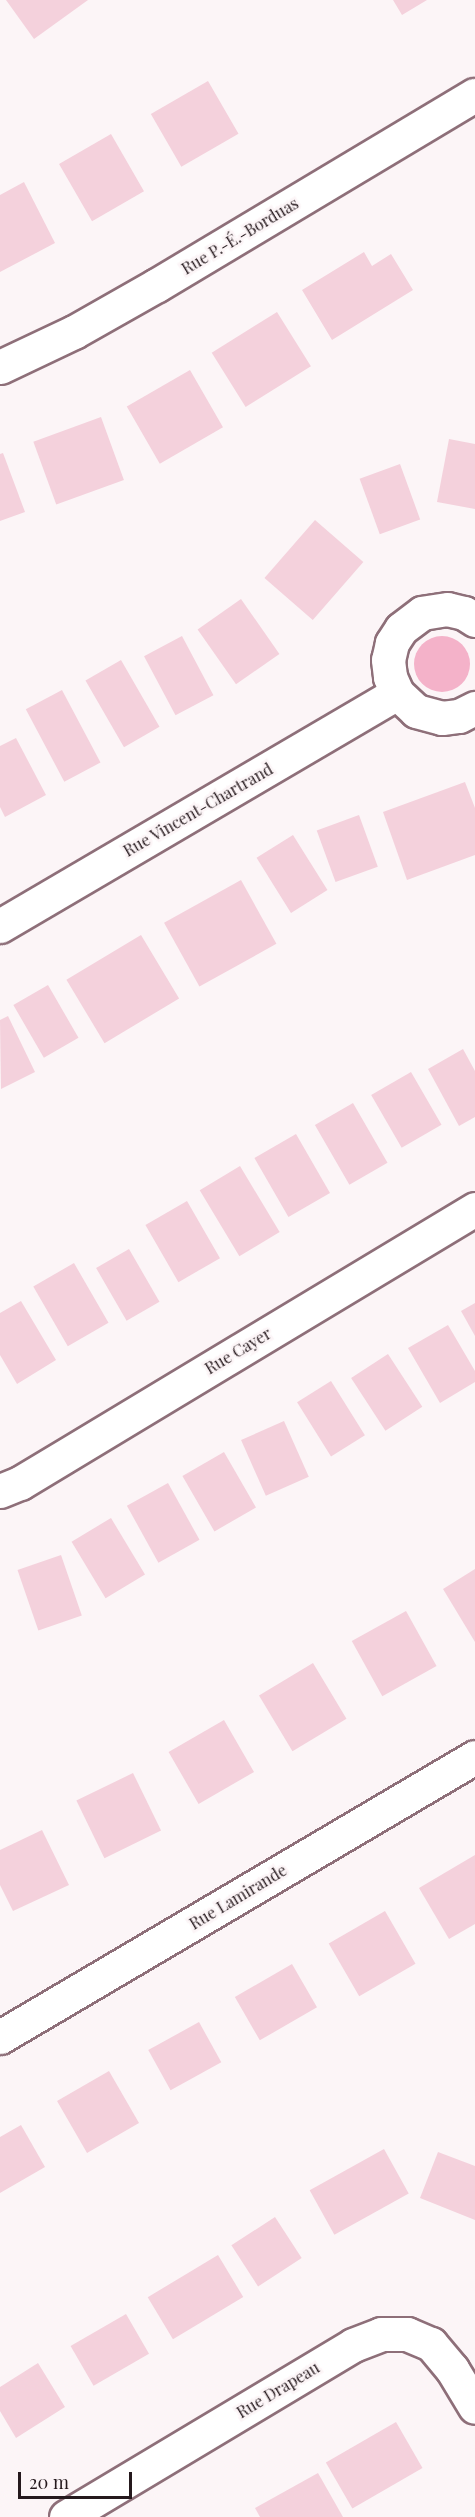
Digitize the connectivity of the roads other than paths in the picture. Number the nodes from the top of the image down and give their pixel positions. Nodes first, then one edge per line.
1 (475, 95) edge
2 (0, 367) edge
3 (475, 620) edge
4 (397, 693) junction
5 (475, 708) edge
6 (0, 927) edge
7 (475, 1209) edge
8 (0, 1491) edge
9 (475, 1757) edge
10 (0, 2037) edge
11 (475, 2407) edge
12 (66, 2517) edge

1 - 2 street, Rue P.-É.-Borduas
3 - 4 street
4 - 5 street
4 - 6 street, Rue Vincent-Chartrand
7 - 8 street, Rue Cayer
9 - 10 street, Rue Lamirande
11 - 12 street, Rue Drapeau

